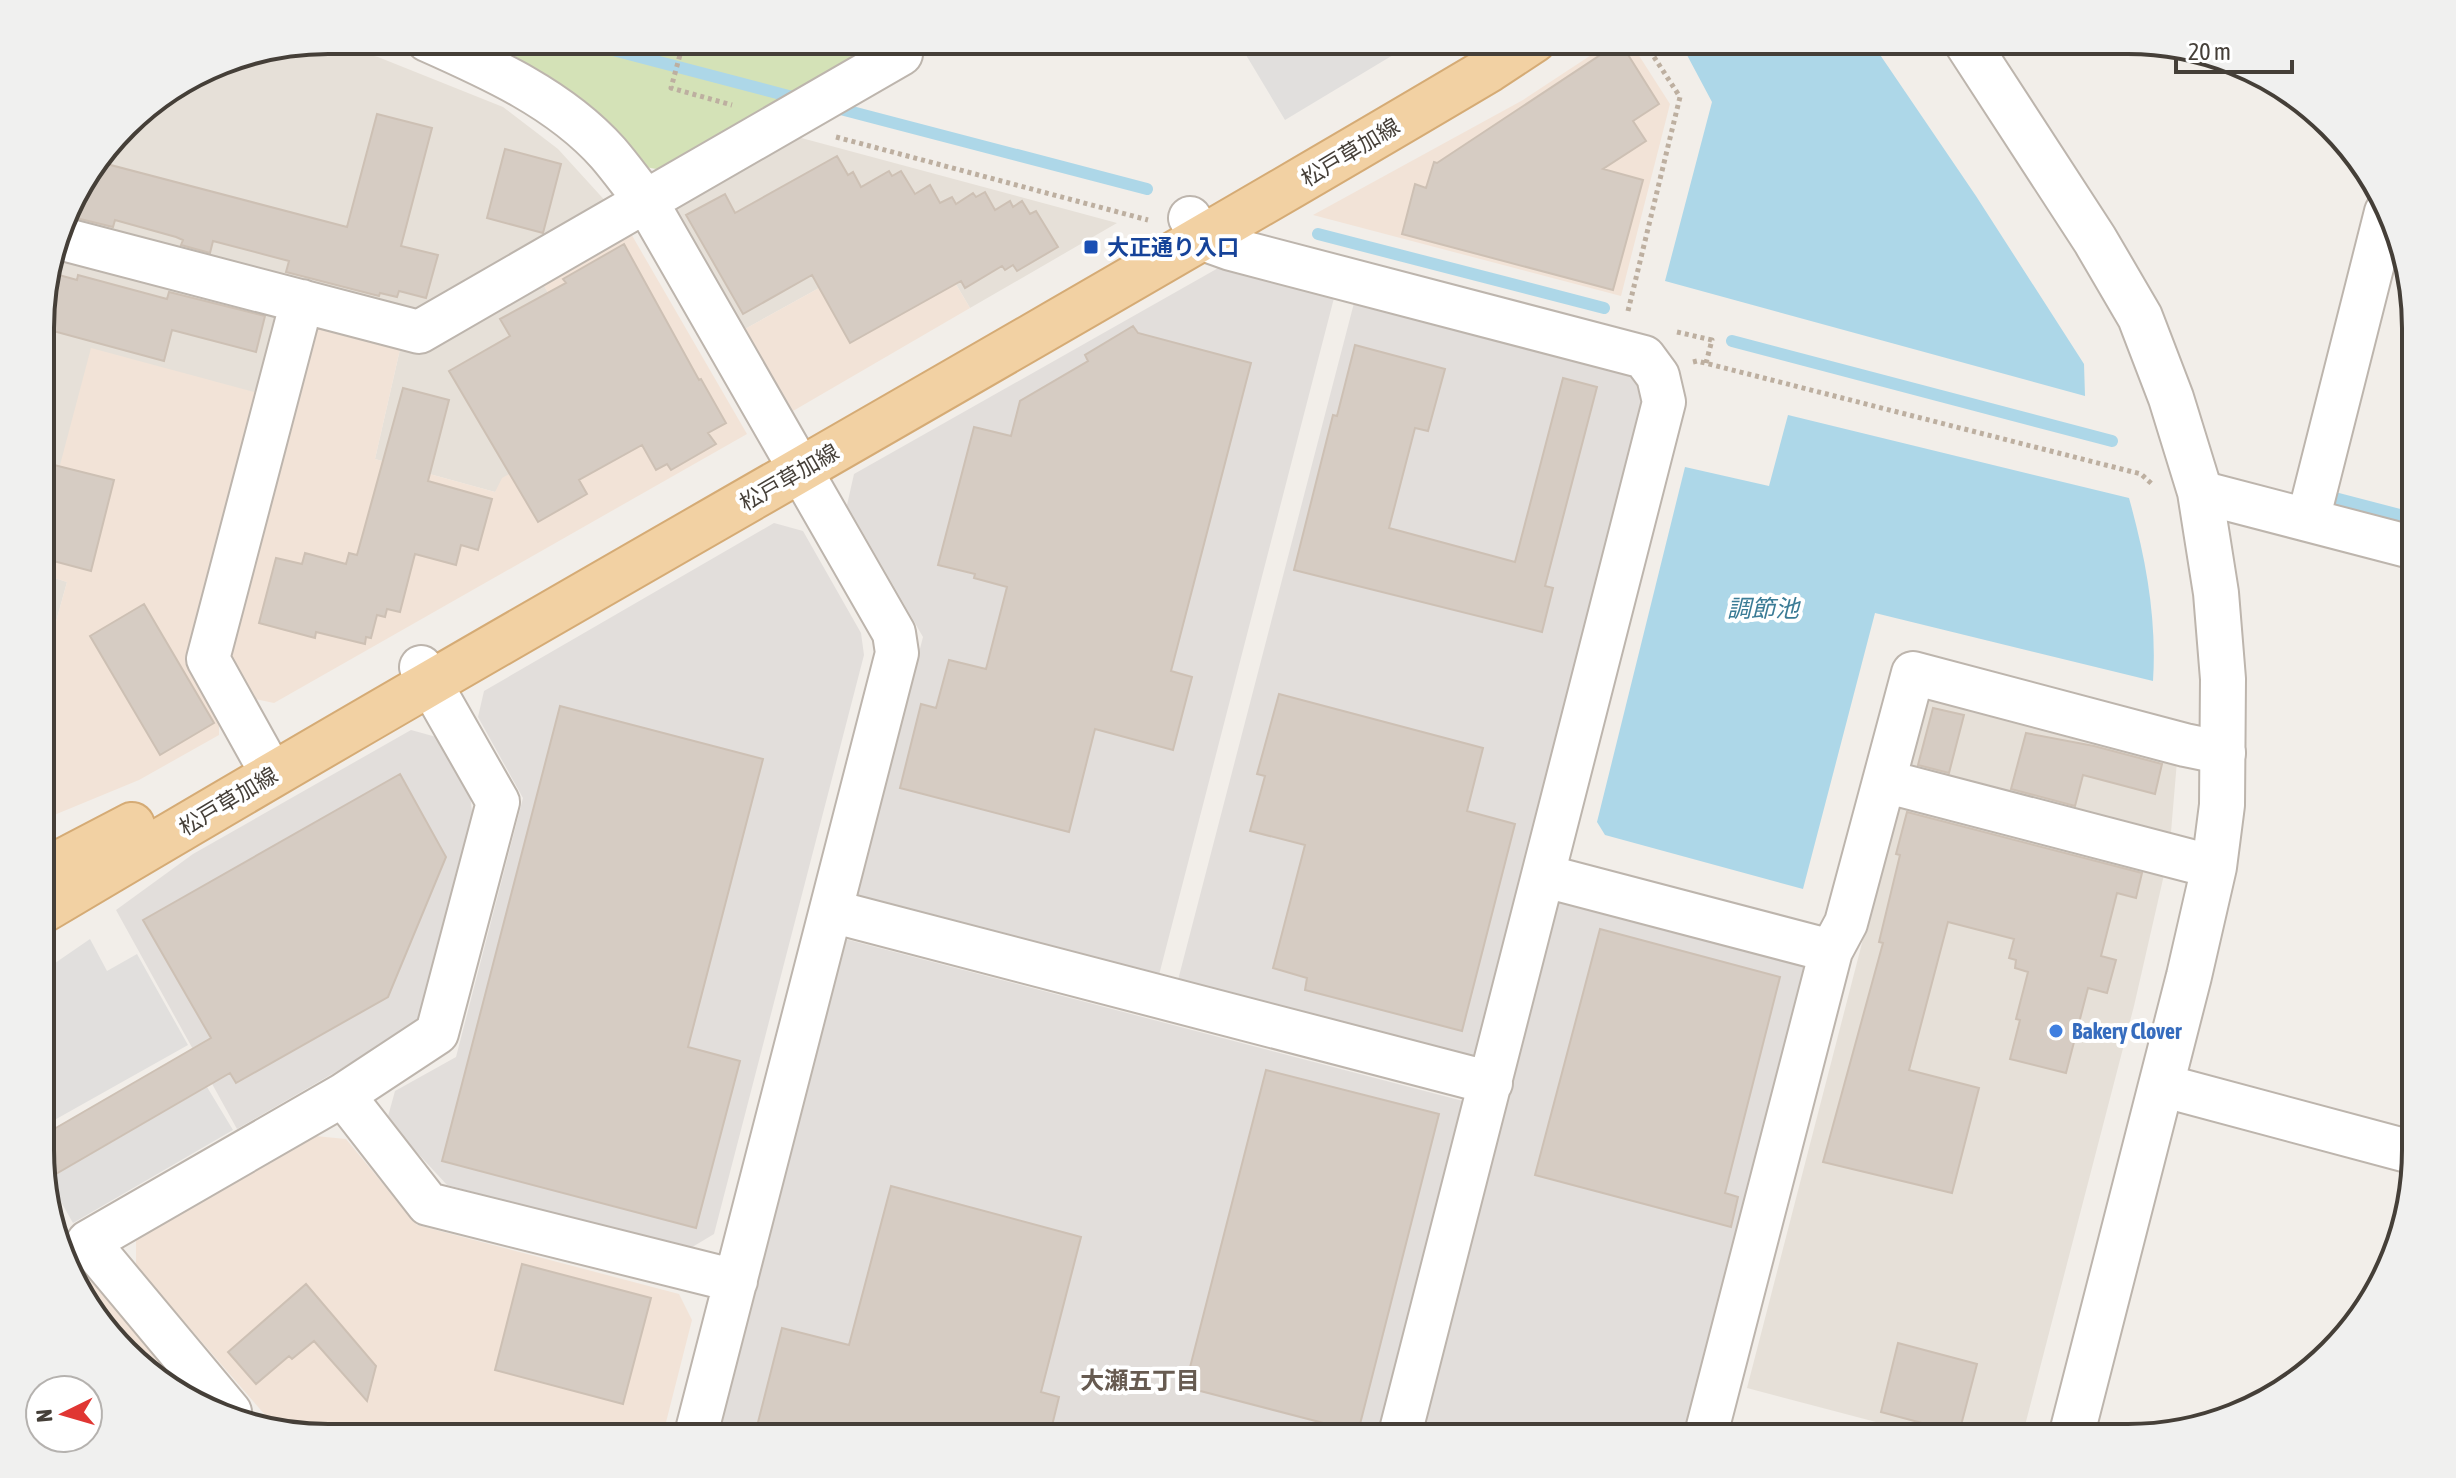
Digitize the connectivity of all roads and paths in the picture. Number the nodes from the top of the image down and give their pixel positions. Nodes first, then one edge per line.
1 (458, 54) edge
2 (680, 54) edge
3 (894, 54) edge
4 (1458, 54) edge
5 (1513, 54) edge
6 (1652, 54) edge
7 (1974, 54) edge
8 (781, 123) junction
9 (646, 201) junction
10 (1180, 226) junction
11 (2382, 227) edge
12 (69, 241) edge
13 (302, 301) junction
14 (1626, 320) dead end
15 (1669, 330) dead end
16 (1706, 363) junction
17 (1658, 376) junction
18 (795, 460) junction
19 (2154, 486) dead end
20 (2200, 492) junction
21 (2308, 520) junction
22 (2401, 544) edge
23 (426, 676) junction
24 (2224, 753) junction
25 (266, 764) junction
26 (1884, 781) junction
27 (54, 866) edge
28 (2214, 867) junction
29 (1545, 876) junction
30 (54, 903) edge
31 (831, 911) junction
32 (1831, 951) junction
33 (1491, 1083) junction
34 (2161, 1085) junction
35 (343, 1095) junction
36 (2401, 1149) edge
37 (736, 1281) junction
38 (222, 1403) edge
39 (1403, 1423) edge
40 (1709, 1423) edge
41 (2075, 1423) edge
42 (699, 1424) edge

1 - 9 street
2 - 8 path
3 - 8 street
4 - 10 main road, 松戸草加線
5 - 10 main road, 松戸草加線
6 - 14 path
7 - 20 street
8 - 9 street
8 - 10 path
9 - 13 street
9 - 18 street
10 - 17 street
10 - 18 main road, 松戸草加線
11 - 21 street
12 - 13 street
13 - 25 street
15 - 16 path
16 - 17 path
16 - 19 path
17 - 29 street
18 - 23 main road, 松戸草加線
18 - 31 street
20 - 21 street
20 - 24 street
21 - 22 street
23 - 25 main road, 松戸草加線
23 - 35 street
24 - 26 street
24 - 28 street
25 - 27 main road, 松戸草加線
25 - 30 main road, 松戸草加線
26 - 28 street
26 - 32 street
28 - 34 street
29 - 32 street
29 - 33 street
31 - 33 street
31 - 37 street
32 - 40 street
33 - 39 street
34 - 36 street
34 - 41 street
35 - 37 street
35 - 38 street
37 - 42 street

